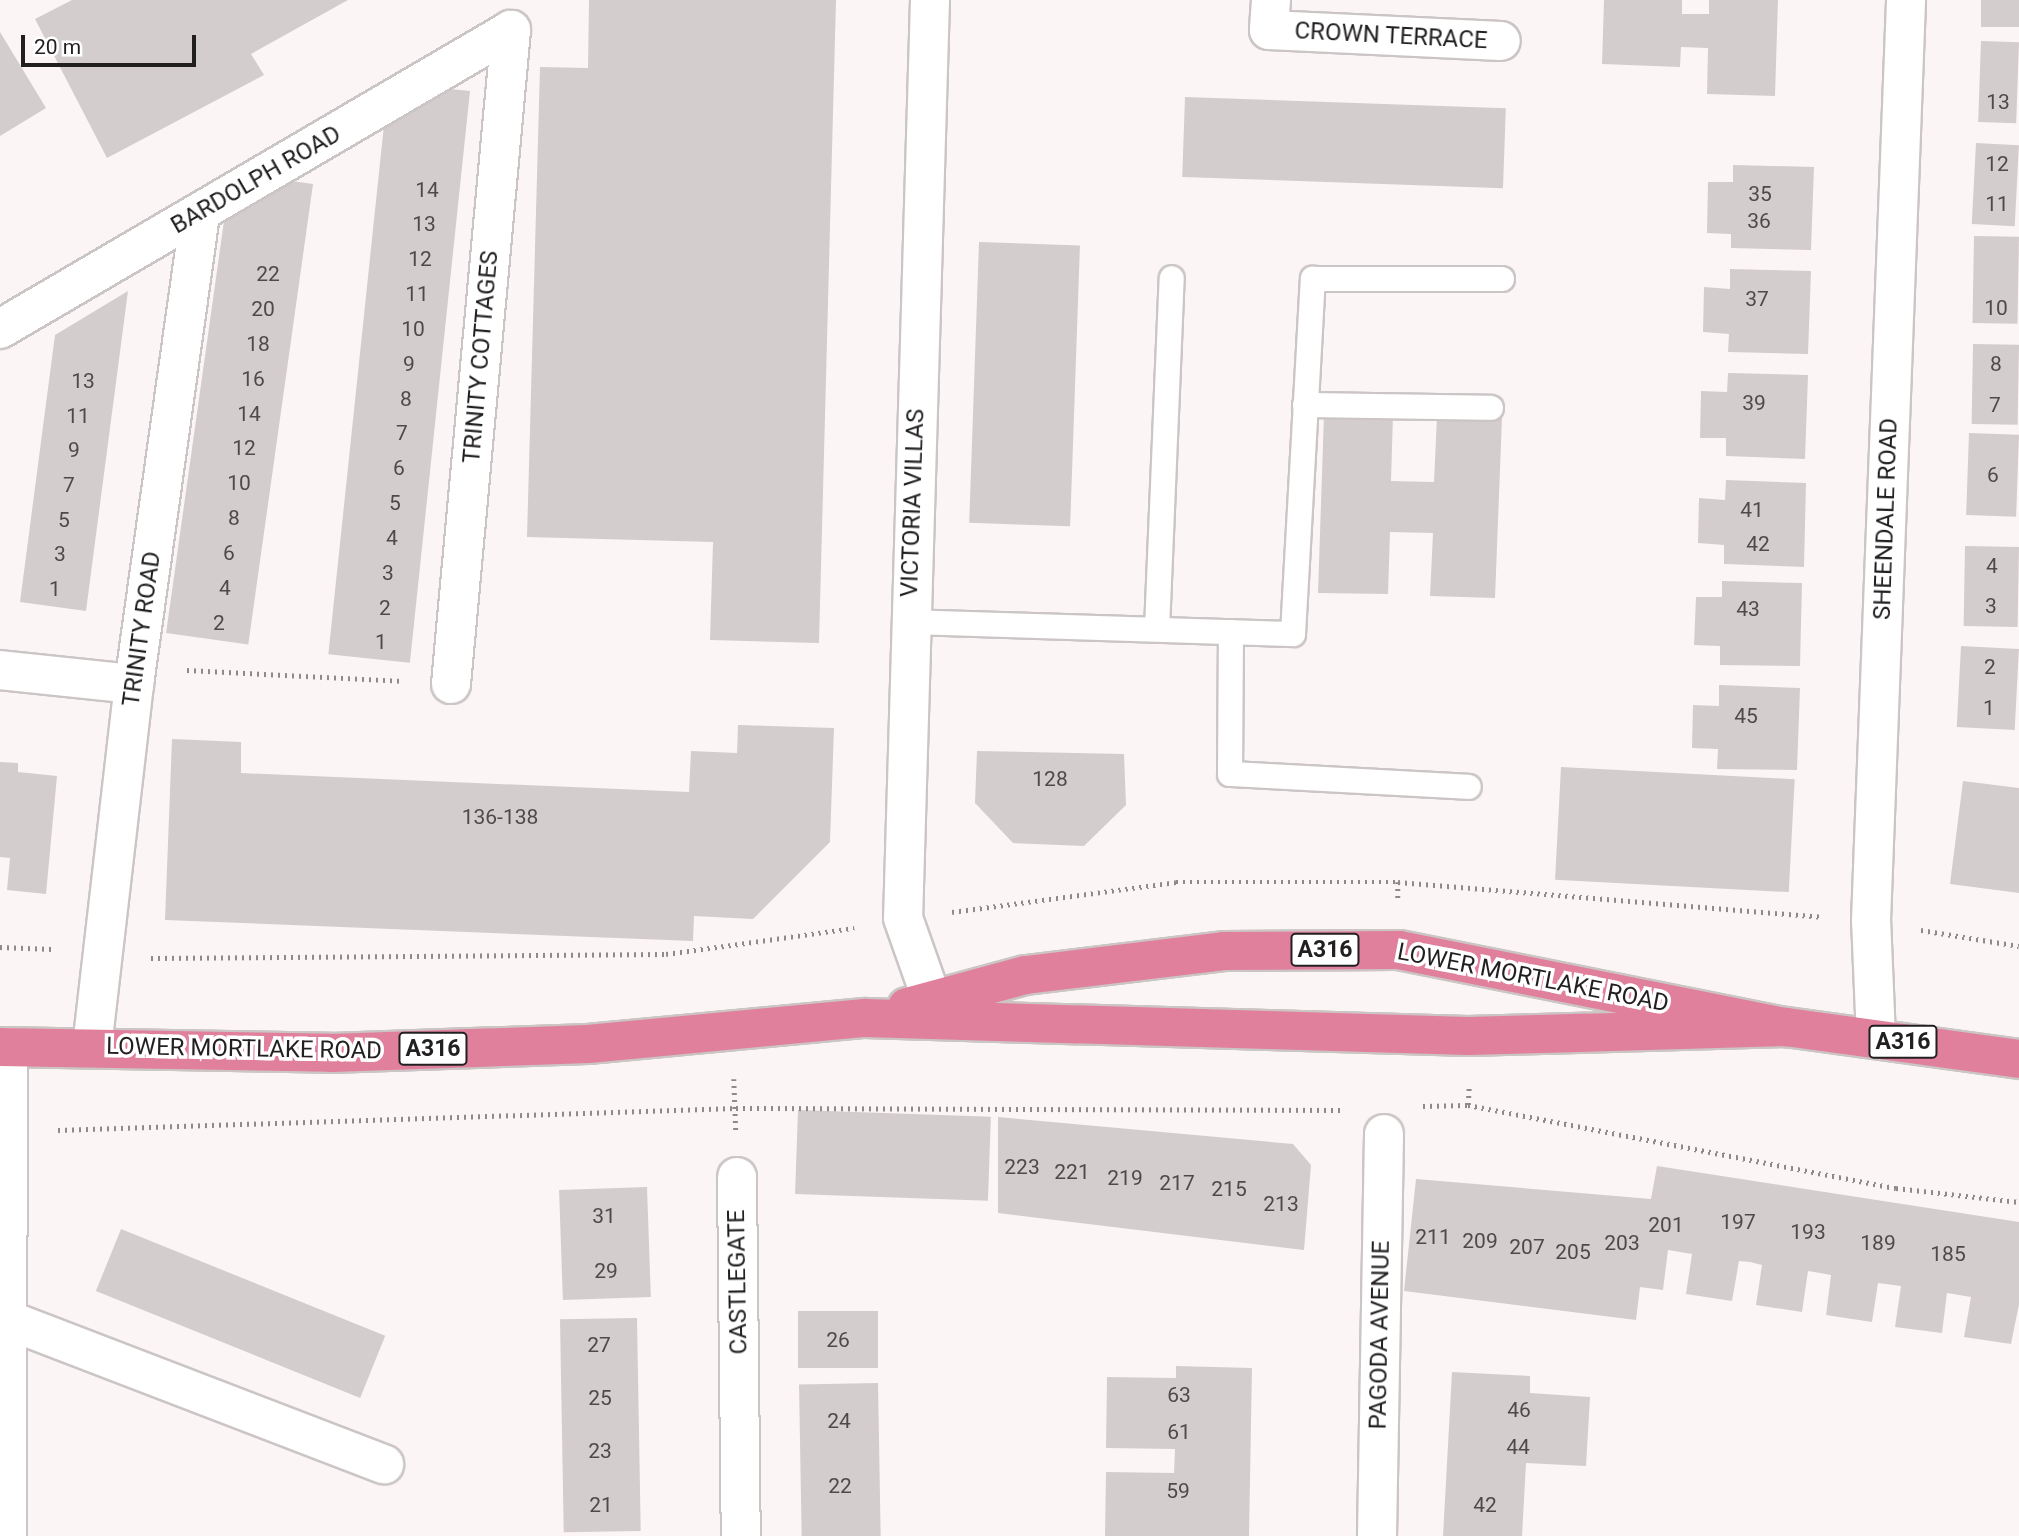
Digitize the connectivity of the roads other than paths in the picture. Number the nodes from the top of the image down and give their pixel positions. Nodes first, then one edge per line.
1 (930, 0) edge
2 (1271, 0) edge
3 (1906, 0) edge
4 (511, 30) joint
5 (1501, 41) dead end
6 (200, 213) junction
7 (1172, 278) dead end
8 (1502, 279) dead end
9 (0, 329) edge
10 (1305, 405) junction
11 (1491, 408) dead end
12 (909, 622) junction
13 (1157, 629) junction
14 (1231, 632) junction
15 (0, 670) edge
16 (135, 676) junction
17 (452, 684) road end
18 (1469, 787) dead end
19 (932, 1000) junction
20 (864, 1018) junction
21 (1786, 1027) junction
22 (1876, 1038) junction
23 (4, 1047) edge
24 (92, 1047) junction
25 (2019, 1059) edge
26 (1384, 1134) dead end
27 (737, 1177) road end
28 (8, 1320) junction
29 (384, 1464) dead end
30 (7, 1536) edge
31 (741, 1536) edge
32 (1377, 1536) edge

1 - 12 street, VICTORIA VILLAS
2 - 5 street, CROWN TERRACE
3 - 22 street, SHEENDALE ROAD
4 - 6 street, BARDOLPH ROAD
4 - 17 street, TRINITY COTTAGES
6 - 9 street, BARDOLPH ROAD
6 - 16 street, TRINITY ROAD
7 - 13 lane
8 - 10 lane
10 - 11 lane
10 - 14 lane
12 - 13 lane
12 - 19 street, VICTORIA VILLAS
13 - 14 lane
14 - 18 lane
15 - 16 street
16 - 24 street, TRINITY ROAD
19 - 20 highway, LOWER MORTLAKE ROAD / A316
19 - 21 highway, LOWER MORTLAKE ROAD / A316
20 - 21 highway, LOWER MORTLAKE ROAD / A316
20 - 24 highway, LOWER MORTLAKE ROAD / A316
21 - 22 highway, LOWER MORTLAKE ROAD / A316
22 - 25 highway, LOWER MORTLAKE ROAD / A316
23 - 24 highway, LOWER MORTLAKE ROAD / A316
23 - 28 street
26 - 32 street, PAGODA AVENUE
27 - 31 street, CASTLEGATE
28 - 29 street
28 - 30 street

